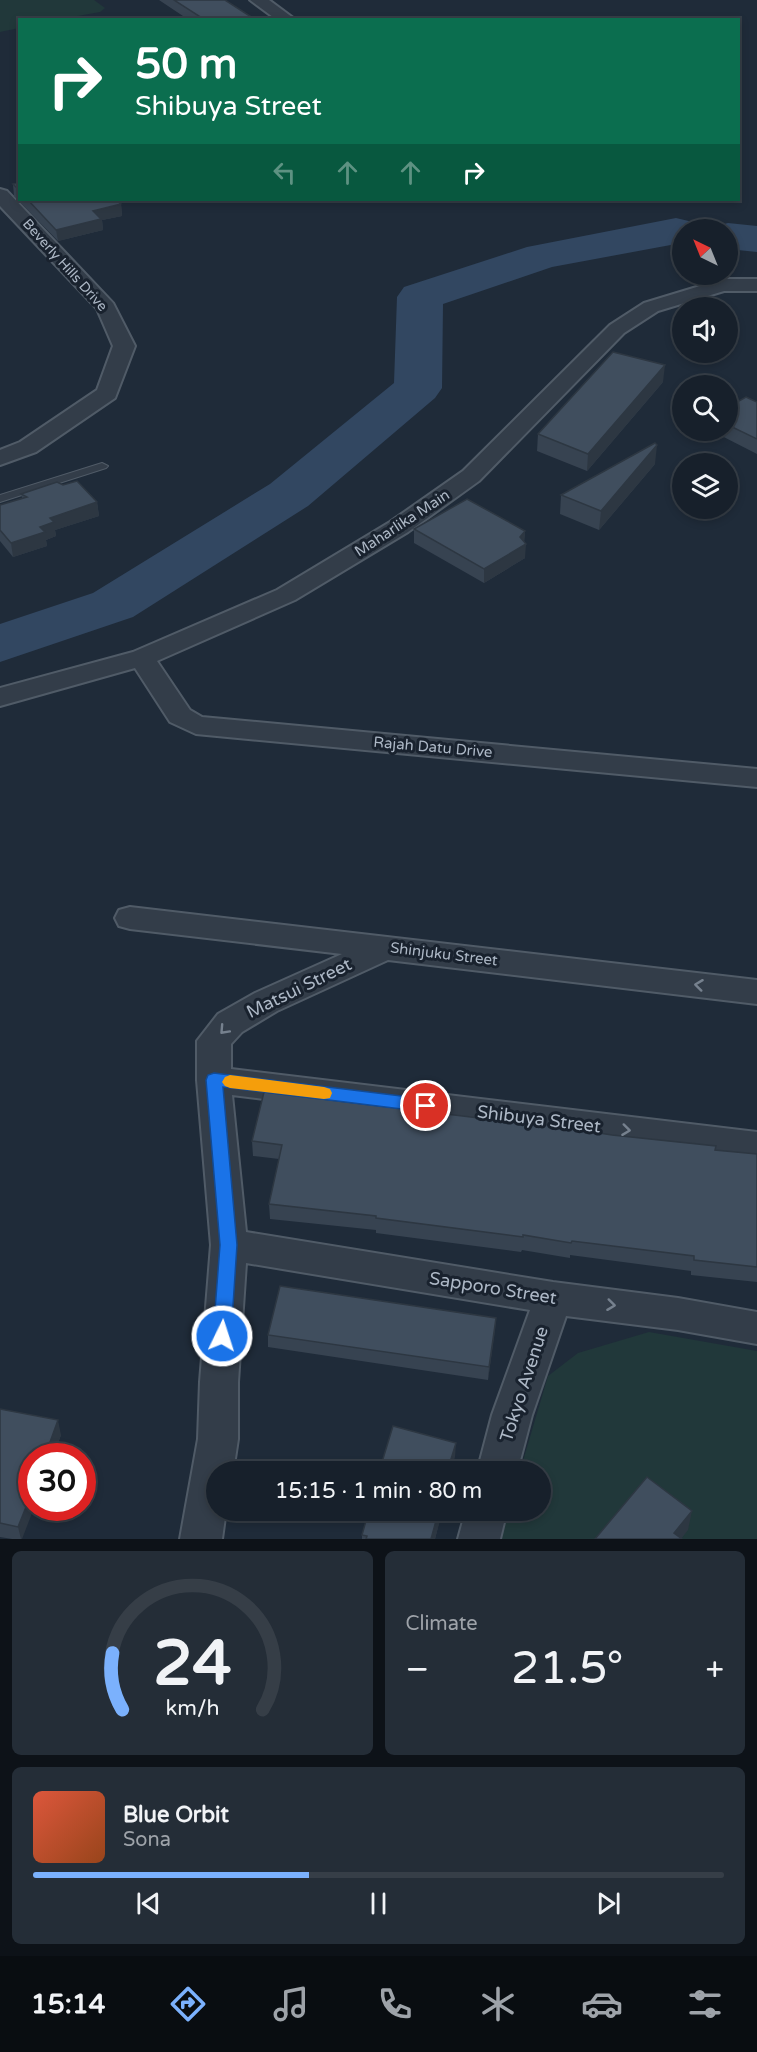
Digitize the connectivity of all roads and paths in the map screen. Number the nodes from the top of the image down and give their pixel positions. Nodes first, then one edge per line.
1 (258, 0) edge
2 (285, 18) edge
3 (0, 195) edge
4 (757, 285) edge
5 (0, 458) edge
6 (102, 466) dead end
7 (0, 499) edge
8 (142, 658) junction
9 (0, 697) edge
10 (757, 778) edge
11 (130, 918) dead end
12 (388, 947) junction
13 (757, 992) edge
14 (214, 1080) junction
15 (757, 1146) edge
16 (229, 1245) junction
17 (553, 1298) junction
18 (757, 1328) edge
19 (500, 1461) edge
20 (484, 1521) edge
21 (201, 1539) edge
22 (479, 1539) edge

1 - 2 street
3 - 5 street, Beverly Hills Drive
4 - 8 street, Maharlika Main
6 - 7 lane
8 - 9 street, Maharlika Main
8 - 10 street, Rajah Datu Drive
11 - 12 street, Shinjuku Street
13 -> 12 street, Shinjuku Street
12 -> 14 street, Matsui Street
14 -> 15 street, Shibuya Street
14 - 16 street, Matsui Street
16 - 17 street, Sapporo Street
16 - 21 street, Matsui Street
17 -> 18 street, Sapporo Street
17 - 19 street, Tokyo Avenue
20 - 22 street

